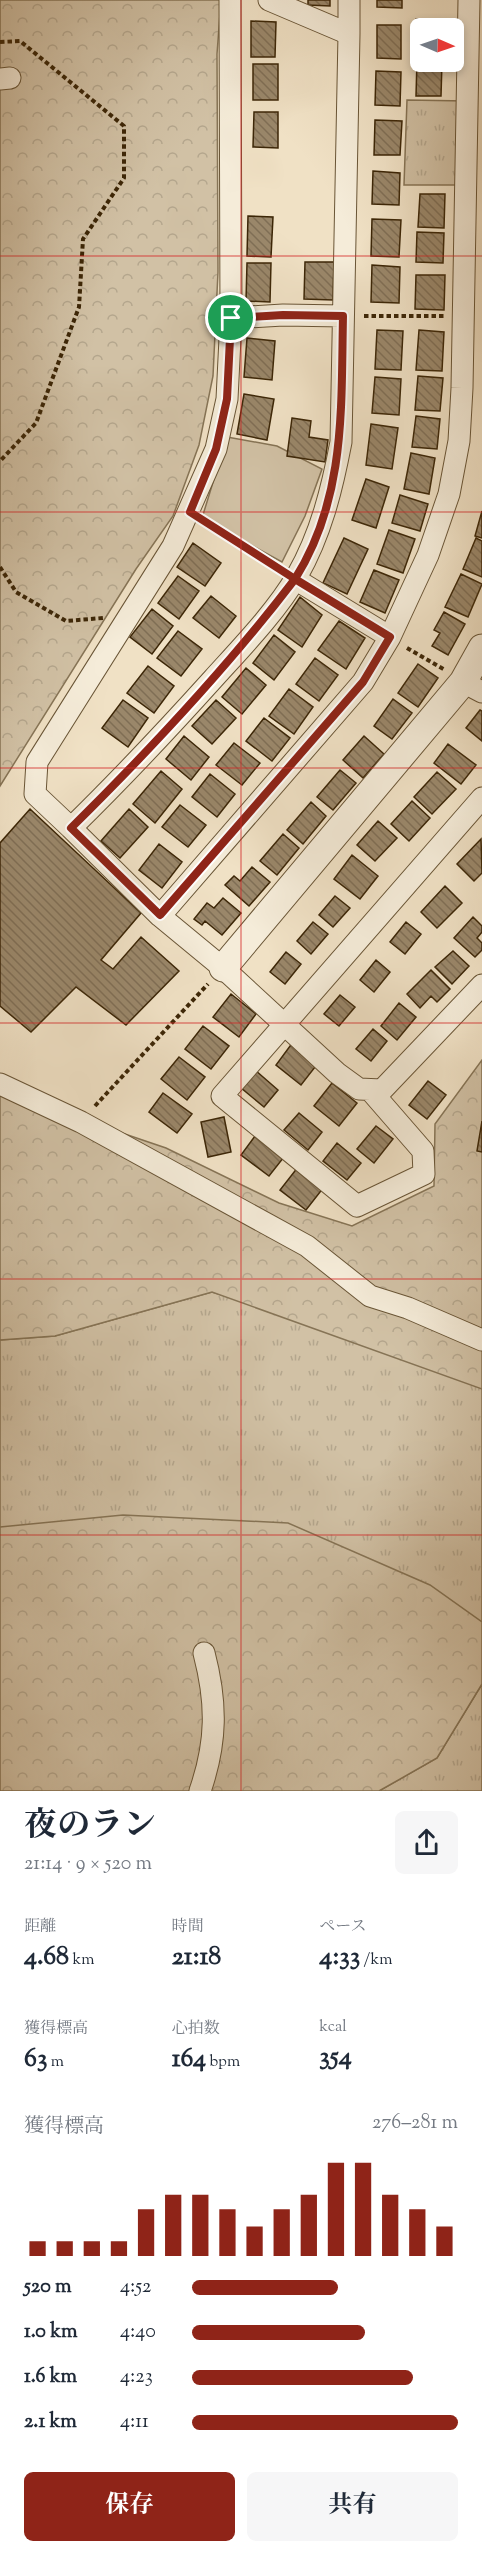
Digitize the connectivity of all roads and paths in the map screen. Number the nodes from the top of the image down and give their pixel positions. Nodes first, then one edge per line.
1 (230, 0) edge
2 (269, 0) edge
3 (349, 0) edge
4 (469, 0) edge
5 (349, 34) junction
6 (0, 42) edge
7 (343, 316) junction
8 (472, 316) edge
9 (231, 318) junction
10 (0, 461) edge
11 (190, 512) junction
12 (0, 567) edge
13 (295, 579) junction
14 (103, 618) dead end
15 (390, 637) junction
16 (482, 648) edge
17 (473, 687) edge
18 (482, 798) edge
19 (71, 828) junction
20 (160, 915) junction
21 (223, 968) junction
22 (482, 985) edge
23 (283, 1023) junction
24 (0, 1084) edge
25 (370, 1090) junction
26 (81, 1122) junction
27 (482, 1340) edge
28 (204, 1653) dead end
29 (200, 1791) edge

1 - 9 street
2 - 5 street
3 - 5 street
4 - 8 street
5 - 7 street
6 - 10 path
7 - 8 path
7 - 9 street
7 - 13 street
8 - 15 street
9 - 11 street
11 - 13 path
11 - 19 street
12 - 14 path
13 - 15 street
13 - 19 street
15 - 17 path
15 - 20 street
16 - 17 street
17 - 21 street
18 - 23 street
19 - 20 street
20 - 21 street
21 - 23 street
21 - 26 path
22 - 25 street
23 - 25 street
23 - 25 street
24 - 26 street
26 - 27 street
28 - 29 street

